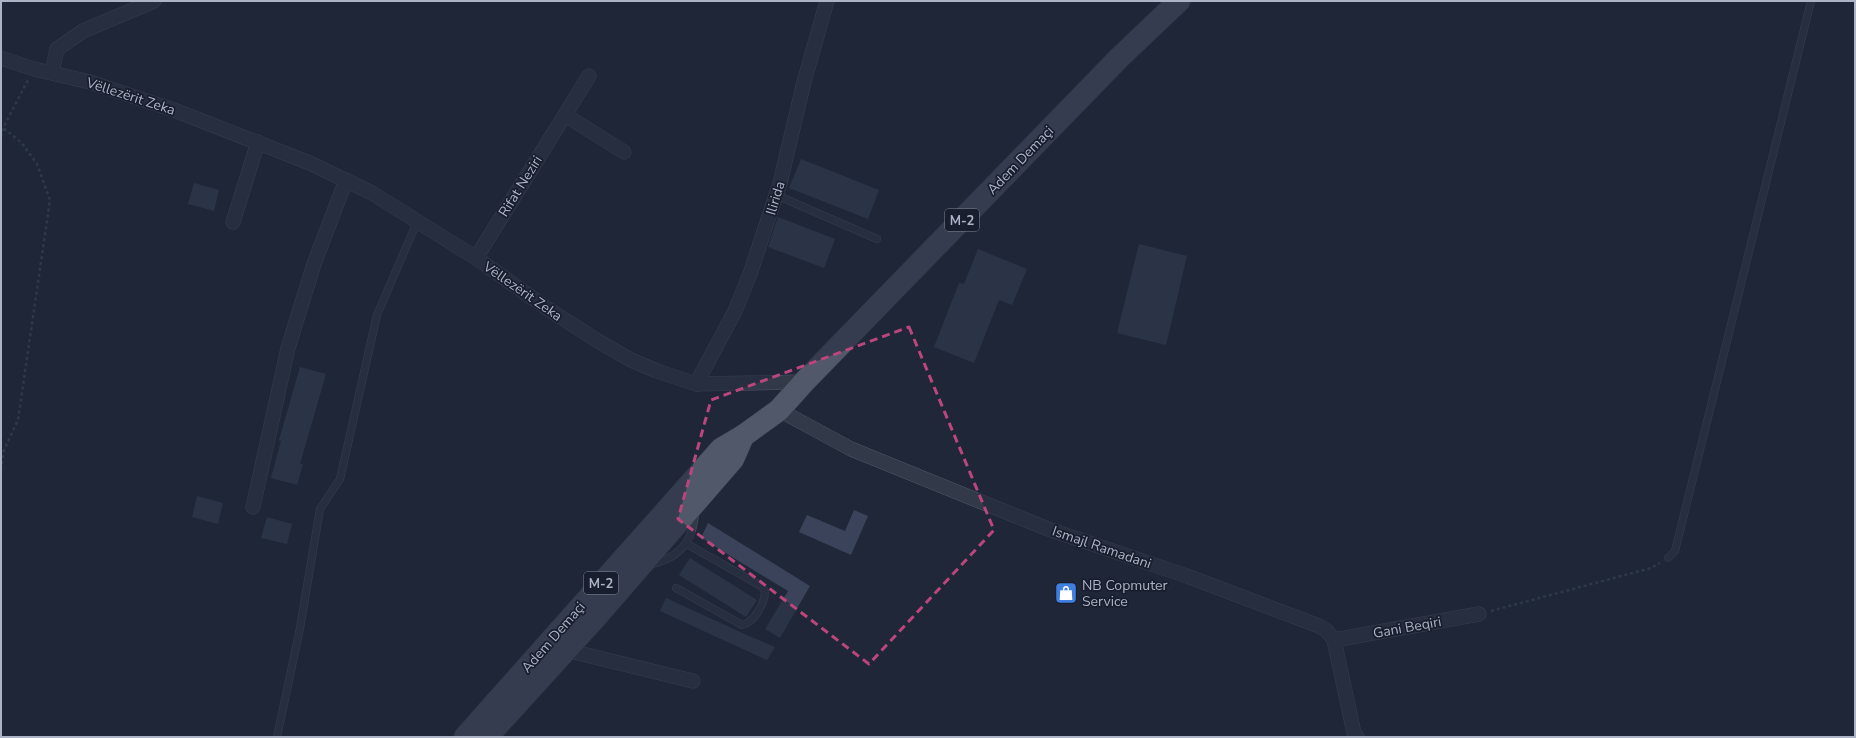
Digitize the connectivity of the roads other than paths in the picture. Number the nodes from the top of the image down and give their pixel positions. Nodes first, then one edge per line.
1 (154, 1) edge
2 (827, 1) edge
3 (1179, 1) edge
4 (1812, 1) edge
5 (1, 58) edge
6 (52, 72) junction
7 (589, 76) dead end
8 (565, 114) junction
9 (258, 142) junction
10 (624, 152) dead end
11 (346, 180) junction
12 (776, 195) junction
13 (233, 222) dead end
14 (417, 222) junction
15 (877, 239) dead end
16 (476, 258) junction
17 (804, 382) junction
18 (696, 384) junction
19 (779, 410) junction
20 (743, 436) junction
21 (695, 503) junction
22 (253, 507) dead end
23 (687, 544) junction
24 (1668, 558) road end
25 (638, 567) junction
26 (676, 588) dead end
27 (1479, 614) road end
28 (1334, 640) junction
29 (566, 650) junction
30 (693, 682) dead end
31 (277, 737) edge
32 (465, 737) edge
33 (487, 737) edge
34 (1357, 737) edge

1 - 6 street
2 - 12 street, Ilirida
3 - 17 main road, Adem Demaçi / M-2
4 - 24 lane
5 - 6 street, Vëllezërit Zeka
6 - 9 street, Vëllezërit Zeka
7 - 8 street, Rifat Neziri
8 - 10 street
8 - 16 street, Rifat Neziri
9 - 11 street, Vëllezërit Zeka
9 - 13 street
11 - 14 street, Vëllezërit Zeka
11 - 22 street
12 - 15 lane
12 - 18 street, Ilirida
14 - 16 street, Vëllezërit Zeka
14 - 31 lane
16 - 18 street, Vëllezërit Zeka
17 - 18 street, Vëllezërit Zeka
17 - 19 main road, Adem Demaçi / M-2
19 - 20 main road, Adem Demaçi / M-2
19 - 28 street, Ismajl Ramadani
20 - 21 main road, Adem Demaçi / M-2
20 - 32 main road, Adem Demaçi / M-2
21 - 23 lane
21 - 25 main road, Adem Demaçi / M-2
23 - 25 lane
23 - 26 lane
25 - 29 main road, Adem Demaçi / M-2
27 - 28 street, Gani Beqiri
28 - 34 street
29 - 30 street
29 - 33 main road, Adem Demaçi / M-2

